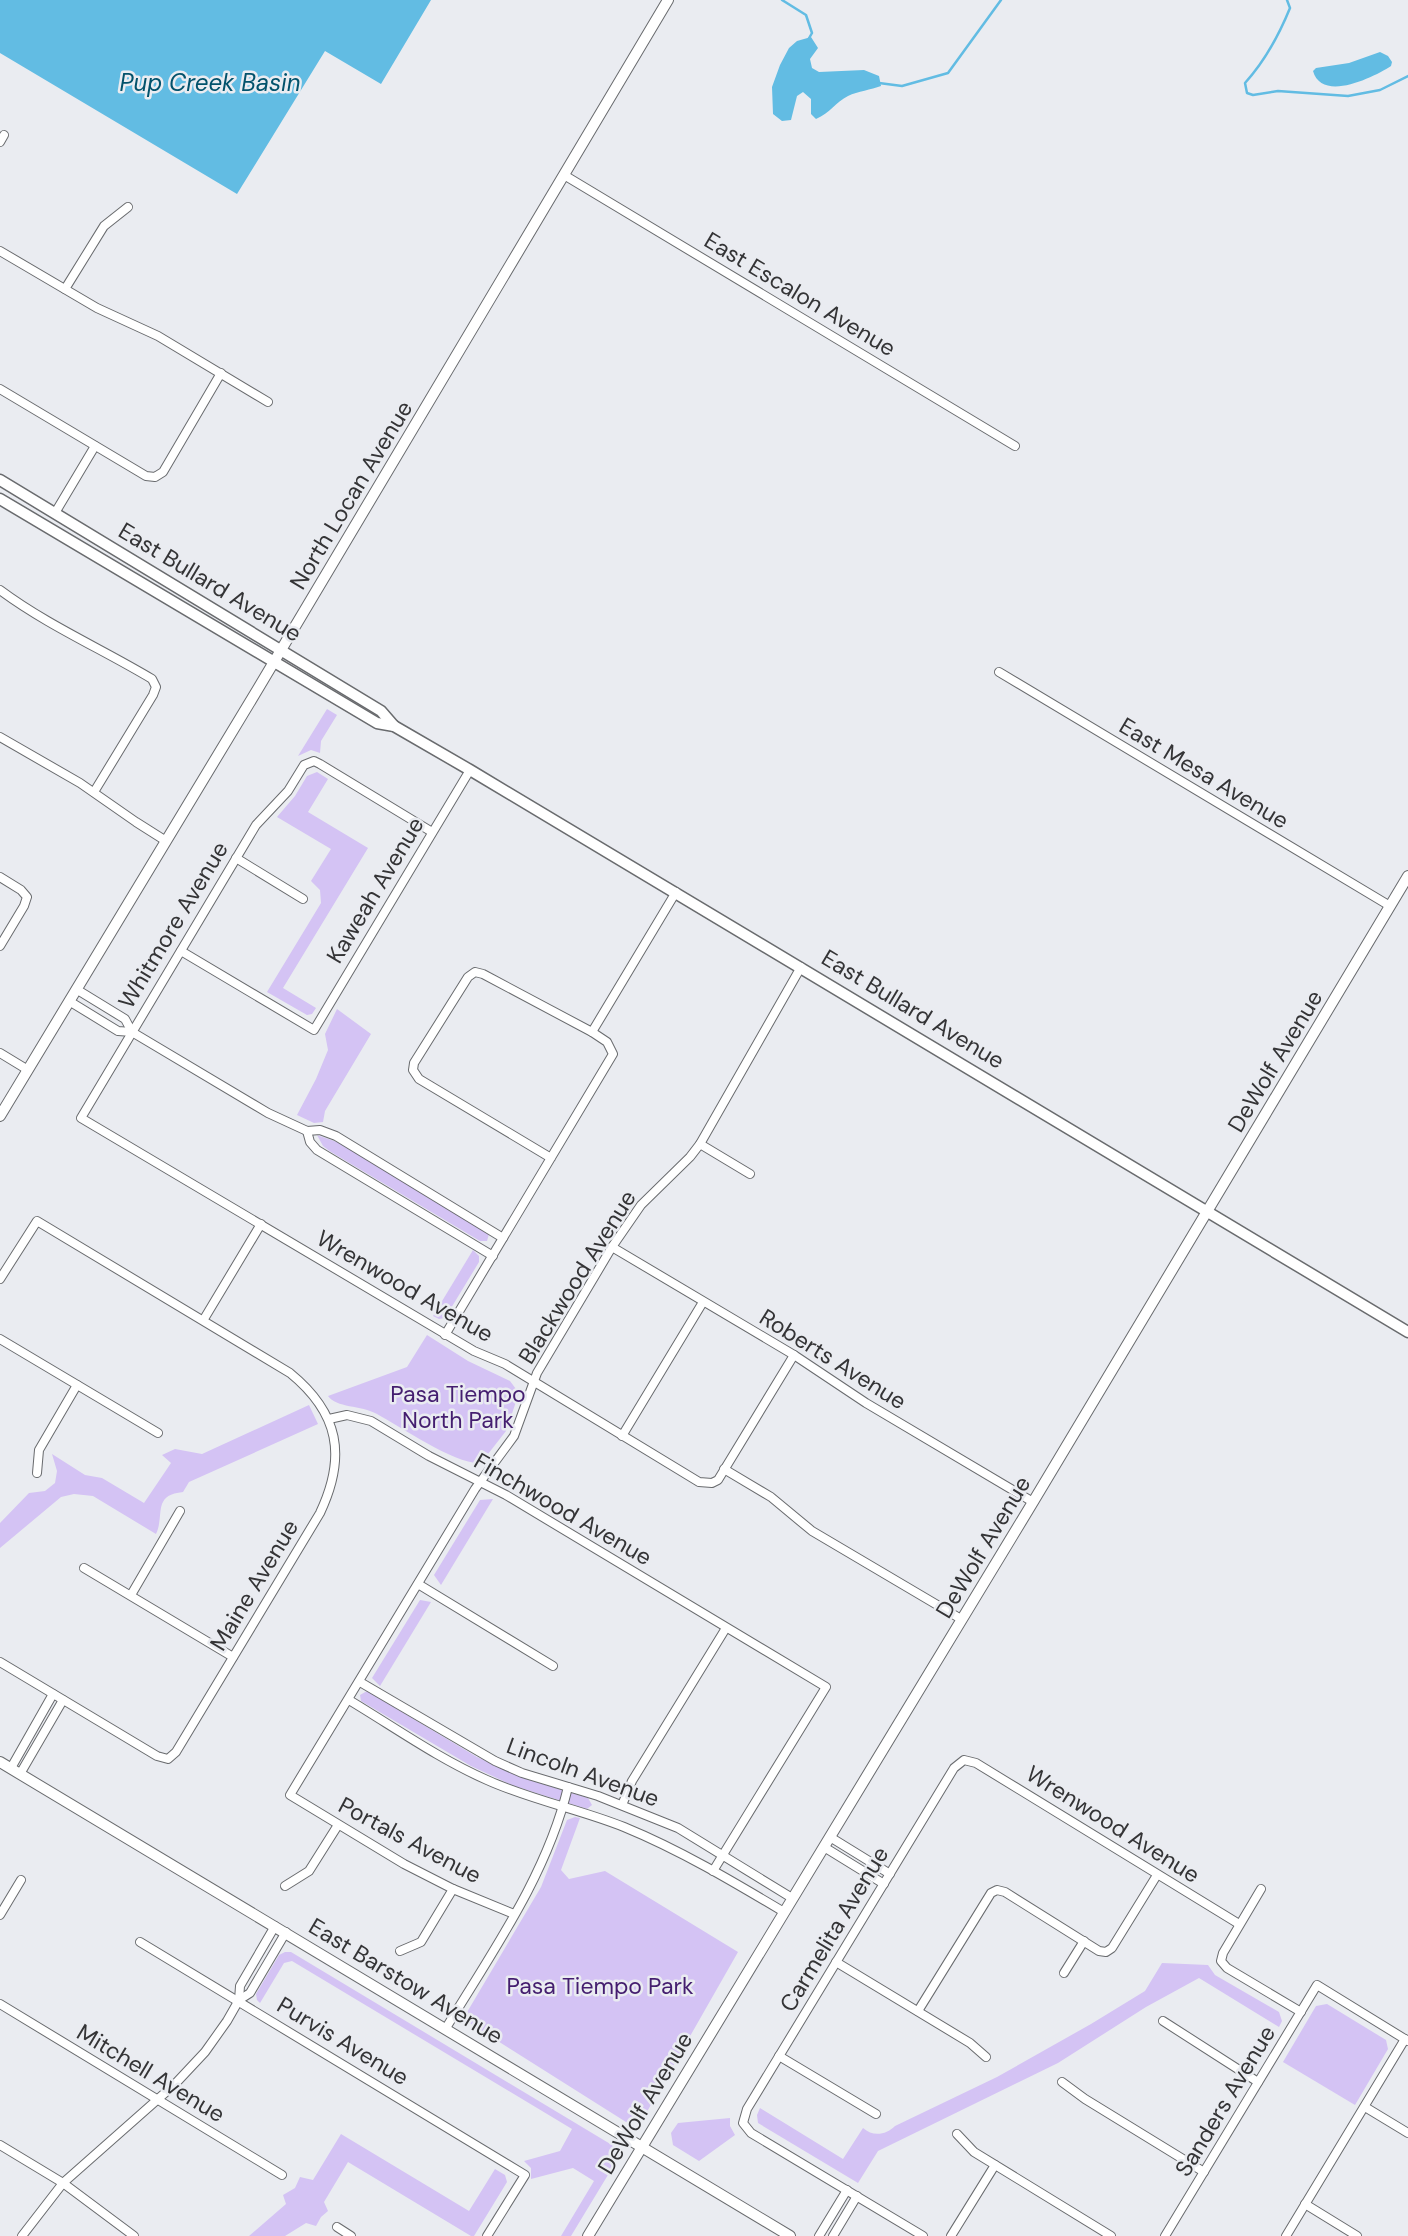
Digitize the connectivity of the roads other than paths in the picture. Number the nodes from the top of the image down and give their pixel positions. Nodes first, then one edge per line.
1 (668, 0) edge
2 (564, 175) junction
3 (128, 207) dead end
4 (0, 251) edge
5 (65, 289) junction
6 (221, 373) junction
7 (0, 389) edge
8 (268, 402) dead end
9 (95, 446) junction
10 (1015, 446) dead end
11 (0, 480) edge
12 (0, 499) edge
13 (55, 513) junction
14 (0, 590) edge
15 (281, 650) junction
16 (274, 662) junction
17 (999, 672) dead end
18 (394, 726) junction
19 (0, 737) edge
20 (470, 770) junction
21 (94, 792) junction
22 (432, 832) junction
23 (166, 841) junction
24 (236, 858) junction
25 (1408, 876) edge
26 (0, 877) edge
27 (676, 892) junction
28 (303, 900) dead end
29 (1390, 906) junction
30 (0, 946) edge
31 (181, 951) junction
32 (800, 967) junction
33 (76, 989) junction
34 (69, 1001) junction
35 (132, 1032) junction
36 (592, 1032) junction
37 (0, 1053) edge
38 (28, 1070) junction
39 (0, 1116) edge
40 (81, 1118) joint
41 (307, 1131) junction
42 (700, 1144) junction
43 (551, 1158) junction
44 (750, 1174) dead end
45 (1208, 1210) junction
46 (261, 1224) junction
47 (503, 1238) junction
48 (612, 1247) junction
49 (493, 1256) junction
50 (4, 1264) edge
51 (1, 1276) edge
52 (703, 1302) junction
53 (204, 1319) junction
54 (1408, 1332) edge
55 (445, 1335) junction
56 (0, 1339) edge
57 (794, 1355) junction
58 (534, 1382) junction
59 (77, 1385) junction
60 (329, 1419) junction
61 (158, 1433) dead end
62 (622, 1436) junction
63 (724, 1469) junction
64 (37, 1472) dead end
65 (481, 1481) junction
66 (1033, 1502) junction
67 (180, 1511) dead end
68 (84, 1568) dead end
69 (418, 1584) junction
70 (131, 1595) junction
71 (961, 1619) junction
72 (726, 1628) junction
73 (233, 1657) junction
74 (0, 1662) edge
75 (553, 1666) dead end
76 (360, 1682) junction
77 (53, 1694) junction
78 (63, 1700) junction
79 (349, 1700) junction
80 (964, 1760) joint
81 (0, 1762) edge
82 (15, 1771) junction
83 (568, 1787) junction
84 (290, 1795) joint
85 (622, 1804) junction
86 (563, 1806) junction
87 (338, 1825) junction
88 (830, 1837) junction
89 (824, 1847) junction
90 (723, 1856) junction
91 (713, 1871) junction
92 (890, 1874) junction
93 (1157, 1875) junction
94 (21, 1880) dead end
95 (884, 1884) junction
96 (285, 1886) dead end
97 (453, 1889) junction
98 (1261, 1889) dead end
99 (792, 1898) junction
100 (784, 1912) junction
101 (514, 1914) junction
102 (0, 1915) edge
103 (1240, 1924) junction
104 (275, 1926) junction
105 (286, 1933) junction
106 (1084, 1941) junction
107 (140, 1942) dead end
108 (400, 1951) dead end
109 (836, 1962) junction
110 (1064, 1973) dead end
111 (239, 2000) junction
112 (0, 2004) edge
113 (918, 2011) junction
114 (1301, 2012) junction
115 (1163, 2021) dead end
116 (446, 2028) junction
117 (1407, 2040) edge
118 (779, 2056) junction
119 (986, 2057) dead end
120 (1062, 2082) dead end
121 (1258, 2082) junction
122 (158, 2099) junction
123 (1365, 2107) junction
124 (876, 2114) dead end
125 (1408, 2133) edge
126 (957, 2134) dead end
127 (0, 2145) edge
128 (642, 2146) junction
129 (995, 2165) junction
130 (1204, 2172) junction
131 (282, 2175) dead end
132 (63, 2183) junction
133 (847, 2190) junction
134 (857, 2196) junction
135 (1305, 2204) junction
136 (337, 2227) dead end
137 (22, 2236) edge
138 (134, 2236) edge
139 (351, 2236) edge
140 (487, 2236) edge
141 (588, 2236) edge
142 (790, 2236) edge
143 (819, 2236) edge
144 (833, 2236) edge
145 (923, 2236) edge
146 (951, 2236) edge
147 (1111, 2236) edge
148 (1165, 2236) edge
149 (1286, 2236) edge
150 (1357, 2236) edge

1 - 2 street, North Locan Avenue
2 - 10 street, East Escalon Avenue
2 - 15 street, North Locan Avenue
3 - 5 street
4 - 5 street
5 - 6 street
6 - 8 street
6 - 9 street
7 - 9 street
9 - 13 street
11 - 13 main road, East Bullard Avenue
12 - 16 main road, East Bullard Avenue
13 - 15 main road, East Bullard Avenue
14 - 21 street
15 - 16 street, North Locan Avenue
15 - 18 main road, East Bullard Avenue
16 - 18 main road, East Bullard Avenue
16 - 23 street, North Locan Avenue
17 - 29 street, East Mesa Avenue
18 - 20 main road, East Bullard Avenue
19 - 21 street
20 - 22 street, Kaweah Avenue
20 - 27 main road, East Bullard Avenue
21 - 23 street
22 - 24 street, Whitmore Avenue
22 - 31 street, Kaweah Avenue
23 - 33 street, North Locan Avenue
24 - 28 street
24 - 31 street, Whitmore Avenue
25 - 29 street, DeWolf Avenue
26 - 30 street
27 - 32 main road, East Bullard Avenue
27 - 36 street
29 - 45 street, DeWolf Avenue
31 - 35 street, Whitmore Avenue
32 - 42 street, Blackwood Avenue
32 - 45 main road, East Bullard Avenue
33 - 34 street, North Locan Avenue
33 - 35 street
34 - 35 street
34 - 38 street, North Locan Avenue
35 - 40 street, Whitmore Avenue
35 - 41 street
36 - 43 street
36 - 43 street
37 - 38 street
38 - 39 street, North Locan Avenue
40 - 46 street, Wrenwood Avenue
41 - 47 street
41 - 49 street
42 - 44 street
42 - 48 street, Blackwood Avenue
43 - 47 street
45 - 54 main road, East Bullard Avenue
45 - 66 street, DeWolf Avenue
46 - 53 street
46 - 55 street, Wrenwood Avenue
47 - 49 street
48 - 52 street, Roberts Avenue
48 - 58 street, Blackwood Avenue
49 - 55 street
50 - 51 street
50 - 53 street
52 - 57 street, Roberts Avenue
52 - 62 street
53 - 60 street
55 - 58 street, Wrenwood Avenue
56 - 59 street
57 - 63 street
57 - 66 street, Roberts Avenue
58 - 62 street, Wrenwood Avenue
58 - 65 street, Blackwood Avenue
59 - 61 street
59 - 64 street
60 - 65 street, Finchwood Avenue
60 - 73 street, Maine Avenue
62 - 63 street, Wrenwood Avenue
63 - 71 street
65 - 69 street, Blackwood Avenue
65 - 72 street, Finchwood Avenue
66 - 71 street, DeWolf Avenue
67 - 70 street
68 - 70 street
69 - 75 street
69 - 76 street, Blackwood Avenue
70 - 73 street
71 - 88 street, DeWolf Avenue
72 - 85 street
72 - 90 street, Finchwood Avenue
73 - 78 street, Maine Avenue
74 - 77 street
76 - 79 street, Blackwood Avenue
76 - 83 street, Lincoln Avenue
77 - 78 street
77 - 82 street
78 - 82 street
79 - 84 street, Blackwood Avenue
79 - 86 street, Lincoln Avenue
80 - 92 street, Carmelita Avenue
80 - 93 street, Wrenwood Avenue
81 - 82 street, East Barstow Avenue
82 - 104 street, East Barstow Avenue
83 - 85 street, Lincoln Avenue
83 - 86 street
84 - 87 street, Portals Avenue
85 - 90 street, Lincoln Avenue
86 - 91 street, Lincoln Avenue
86 - 101 street
87 - 96 street
87 - 97 street, Portals Avenue
88 - 89 street, DeWolf Avenue
88 - 92 street
89 - 95 street
89 - 99 street, DeWolf Avenue
90 - 91 street
90 - 99 street, Lincoln Avenue
91 - 100 street, Lincoln Avenue
92 - 95 street, Carmelita Avenue
93 - 103 street, Wrenwood Avenue
93 - 106 street
94 - 102 street
95 - 109 street, Carmelita Avenue
97 - 101 street, Portals Avenue
97 - 108 street
98 - 103 street
99 - 100 street, DeWolf Avenue
100 - 128 street, DeWolf Avenue
101 - 116 street
103 - 114 street
104 - 105 street, East Barstow Avenue
104 - 111 street
105 - 111 street
105 - 116 street, East Barstow Avenue
106 - 110 street
106 - 113 street
107 - 111 street, Purvis Avenue
109 - 113 street
109 - 118 street, Carmelita Avenue
111 - 122 street
111 - 140 street, Purvis Avenue
112 - 122 street, Mitchell Avenue
113 - 119 street
114 - 117 street, Sanders Avenue
114 - 121 street, Sanders Avenue
115 - 121 street
116 - 128 street, East Barstow Avenue
117 - 123 street
118 - 124 street
118 - 133 street, Carmelita Avenue
120 - 130 street
121 - 130 street, Sanders Avenue
122 - 131 street, Mitchell Avenue
122 - 132 street
123 - 125 street
123 - 135 street
126 - 129 street
127 - 132 street
128 - 141 street, DeWolf Avenue
128 - 142 street, East Barstow Avenue
129 - 146 street
129 - 147 street
130 - 148 street, Sanders Avenue
132 - 137 street
132 - 138 street
133 - 134 street
133 - 143 street
134 - 144 street
134 - 145 street
135 - 149 street
135 - 150 street
136 - 139 street

